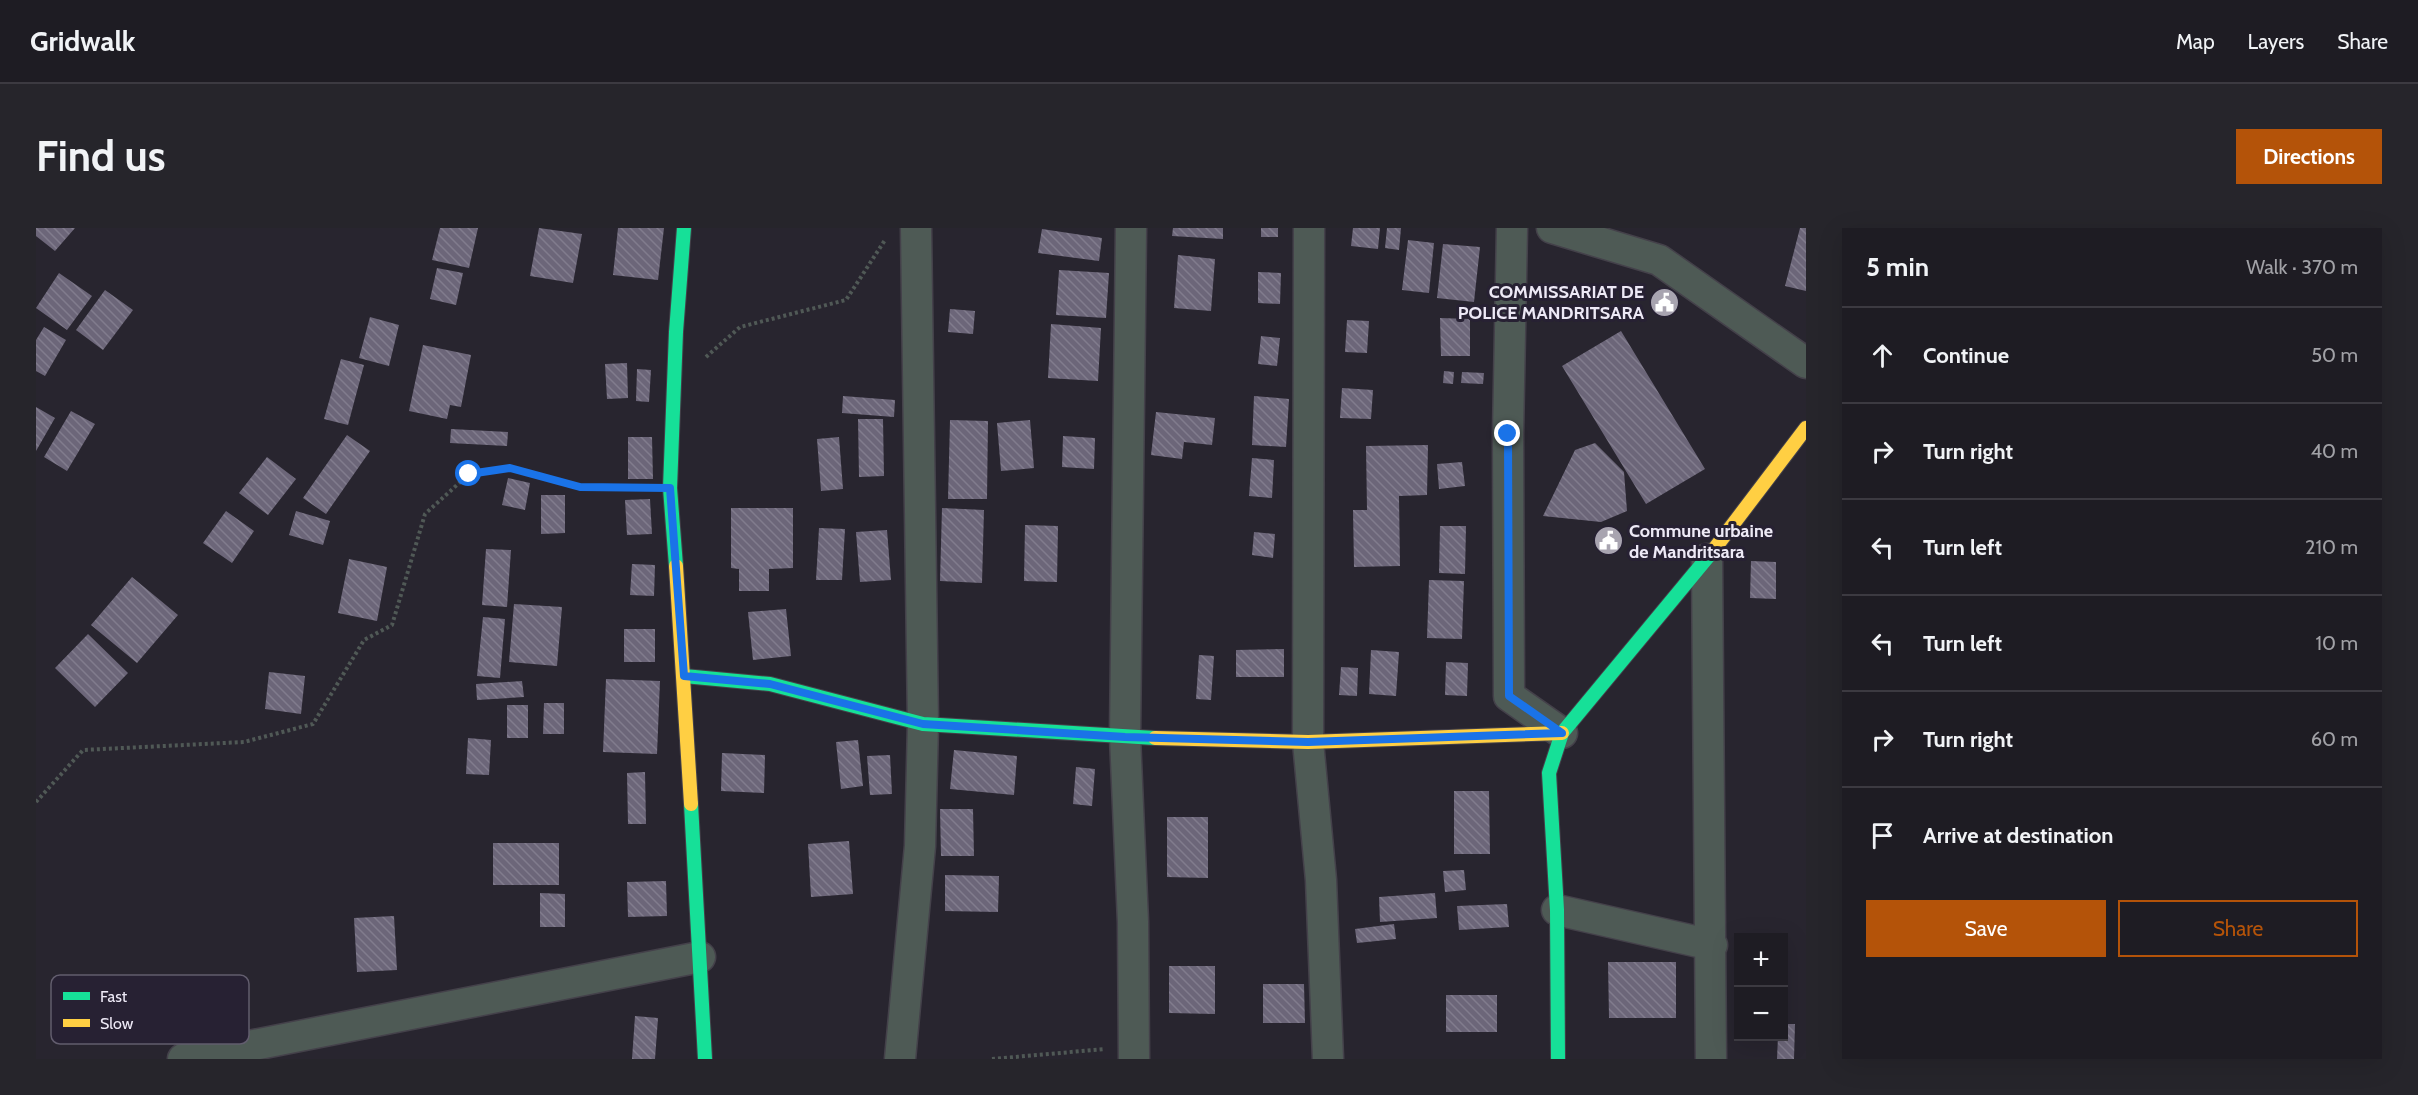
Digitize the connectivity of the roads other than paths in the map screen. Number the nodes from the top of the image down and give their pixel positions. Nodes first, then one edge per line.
1 (684, 228) edge
2 (916, 228) edge
3 (1131, 228) edge
4 (1309, 228) edge
5 (1512, 228) edge
6 (1552, 228) edge
7 (1806, 363) edge
8 (1806, 428) edge
9 (1707, 559) junction
10 (684, 676) junction
11 (923, 724) junction
12 (1562, 733) junction
13 (1125, 737) junction
14 (1308, 742) junction
15 (1557, 910) junction
16 (1712, 945) junction
17 (700, 957) junction
18 (1134, 1052) edge
19 (183, 1059) edge
20 (705, 1059) edge
21 (900, 1059) edge
22 (1328, 1059) edge
23 (1558, 1059) edge
24 (1711, 1059) edge

1 - 10 street
2 - 11 street
3 - 13 street
4 - 14 street
5 - 12 street
6 - 7 street
8 - 9 street
9 - 12 street
9 - 16 street
10 - 11 street
10 - 17 street
11 - 13 street
11 - 21 street
12 - 14 street
12 - 15 street
13 - 14 street
13 - 18 street
14 - 22 street
15 - 16 street
15 - 23 street
16 - 24 street
17 - 19 street
17 - 20 street

